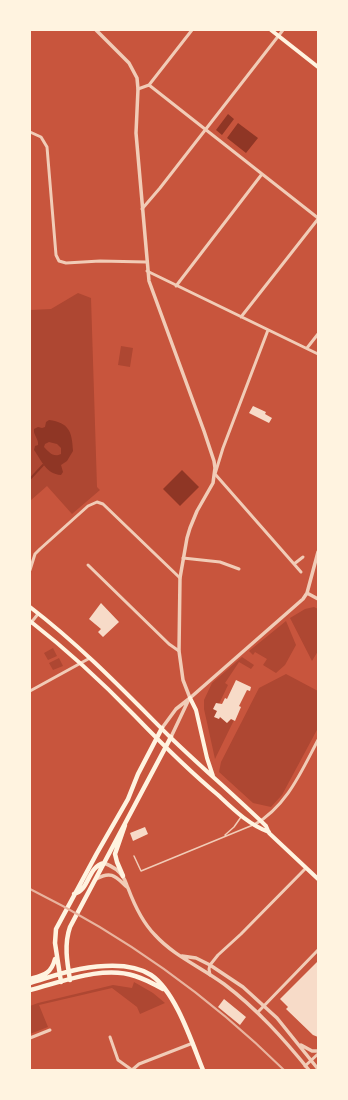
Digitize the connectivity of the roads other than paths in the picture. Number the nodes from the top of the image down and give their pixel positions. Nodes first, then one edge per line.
1 (96, 30) edge
2 (192, 30) edge
3 (271, 30) edge
4 (283, 30) edge
5 (100, 32) edge
6 (279, 36) junction
7 (318, 67) edge
8 (148, 85) junction
9 (138, 89) junction
10 (205, 130) junction
11 (30, 132) edge
12 (262, 174) junction
13 (142, 209) junction
14 (318, 218) edge
15 (146, 262) junction
16 (147, 271) junction
17 (176, 286) junction
18 (241, 317) junction
19 (268, 330) junction
20 (318, 334) edge
21 (307, 348) junction
22 (318, 354) edge
23 (215, 474) junction
24 (318, 552) edge
25 (303, 556) dead end
26 (183, 558) junction
27 (294, 564) junction
28 (88, 565) dead end
29 (239, 569) dead end
30 (30, 570) edge
31 (301, 572) dead end
32 (180, 578) junction
33 (307, 593) junction
34 (318, 599) edge
35 (30, 607) edge
36 (38, 614) junction
37 (30, 623) edge
38 (179, 651) junction
39 (90, 658) junction
40 (81, 664) junction
41 (30, 691) edge
42 (190, 698) junction
43 (162, 728) junction
44 (171, 737) junction
45 (157, 738) junction
46 (318, 740) edge
47 (166, 747) junction
48 (214, 777) junction
49 (241, 815) junction
50 (127, 819) junction
51 (261, 821) junction
52 (254, 825) junction
53 (269, 833) junction
54 (224, 837) junction
55 (134, 856) dead end
56 (104, 863) junction
57 (306, 868) junction
58 (123, 876) junction
59 (96, 879) junction
60 (318, 879) edge
61 (127, 887) junction
62 (74, 895) junction
63 (318, 950) edge
64 (56, 955) junction
65 (181, 956) junction
66 (210, 965) junction
67 (68, 972) junction
68 (59, 975) junction
69 (210, 975) junction
70 (30, 979) edge
71 (70, 980) junction
72 (61, 982) junction
73 (30, 983) edge
74 (30, 990) edge
75 (165, 990) junction
76 (263, 1006) junction
77 (258, 1012) junction
78 (50, 1030) dead end
79 (110, 1037) dead end
80 (30, 1038) edge
81 (193, 1043) junction
82 (300, 1045) junction
83 (318, 1052) edge
84 (311, 1061) junction
85 (306, 1066) junction
86 (318, 1069) edge
87 (132, 1070) edge
88 (203, 1070) edge
89 (309, 1070) edge

1 - 5 street
2 - 8 street
3 - 6 main road
4 - 6 street
5 - 9 street
6 - 7 main road
6 - 10 street
8 - 9 street
8 - 10 street
9 - 13 street
10 - 12 street
10 - 13 street
11 - 15 street
12 - 14 street
12 - 17 street
13 - 15 street
14 - 18 street
15 - 16 street
16 - 17 street
16 - 23 street
17 - 18 street
18 - 19 street
19 - 21 street
19 - 23 street
20 - 21 street
21 - 22 street
23 - 26 street
23 - 27 street
24 - 33 street
25 - 27 street
26 - 29 street
26 - 32 street
27 - 31 street
28 - 38 street
30 - 32 street
32 - 38 street
33 - 34 street
33 - 42 street
35 - 36 main road
36 - 37 street
36 - 39 main road
37 - 40 main road
38 - 42 street
39 - 40 street
39 - 43 main road
40 - 41 street
40 - 45 main road
42 - 43 street
42 - 44 street
42 - 48 main road
43 - 44 main road
43 - 45 main road
44 - 47 main road
44 - 48 main road
45 - 47 main road
45 - 62 main road
46 - 51 street
47 - 49 main road
47 - 50 main road
48 - 51 main road
49 - 52 main road
49 - 54 lane
50 - 56 main road
50 - 58 main road
51 - 52 street
51 - 53 main road
52 - 53 main road
52 - 54 lane
53 - 57 main road
54 - 55 lane
56 - 58 street
56 - 59 main road
56 - 62 main road
57 - 60 main road
57 - 66 street
58 - 61 street
59 - 61 street
59 - 67 main road
61 - 65 street
62 - 64 main road
63 - 76 street
64 - 68 main road
64 - 70 main road
65 - 66 street
65 - 69 street
66 - 69 street
66 - 76 street
67 - 68 main road
67 - 71 main road
67 - 75 main road
68 - 72 main road
68 - 73 main road
69 - 77 street
71 - 72 main road
71 - 75 main road
72 - 74 main road
75 - 81 main road
76 - 77 street
76 - 82 street
77 - 85 street
78 - 80 street
79 - 87 street
81 - 87 street
81 - 88 main road
82 - 83 street
82 - 84 street
83 - 84 street
84 - 85 street
84 - 86 street
85 - 89 street

